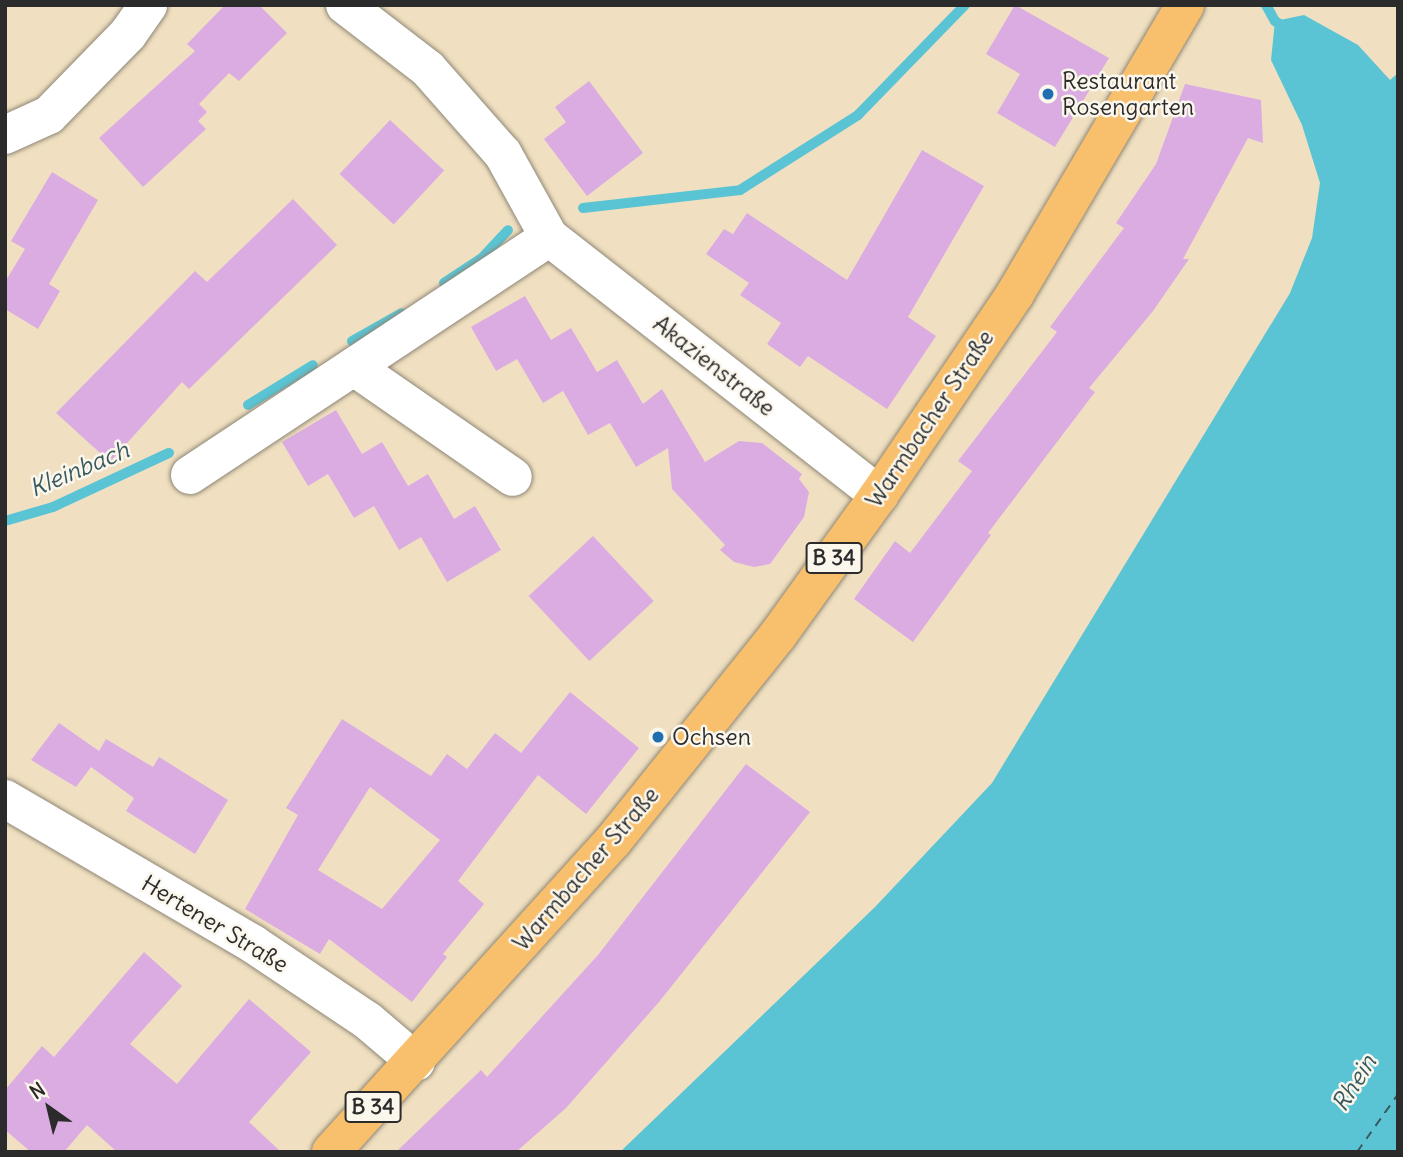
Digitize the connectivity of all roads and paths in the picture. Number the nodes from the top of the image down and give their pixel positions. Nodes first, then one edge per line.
1 (148, 5) edge
2 (345, 5) edge
3 (1185, 5) edge
4 (5, 135) edge
5 (549, 237) junction
6 (354, 367) junction
7 (190, 475) dead end
8 (513, 477) dead end
9 (879, 495) junction
10 (5, 799) edge
11 (416, 1062) junction
12 (331, 1152) edge

1 - 4 street
2 - 5 street, Akazienstraße
3 - 9 main road, Warmbacher Straße / B 34
5 - 6 street
5 - 9 street, Akazienstraße
6 - 7 street
6 - 8 street
9 - 11 main road, Warmbacher Straße / B 34
10 - 11 street, Hertener Straße
11 - 12 main road, Warmbacher Straße / B 34

